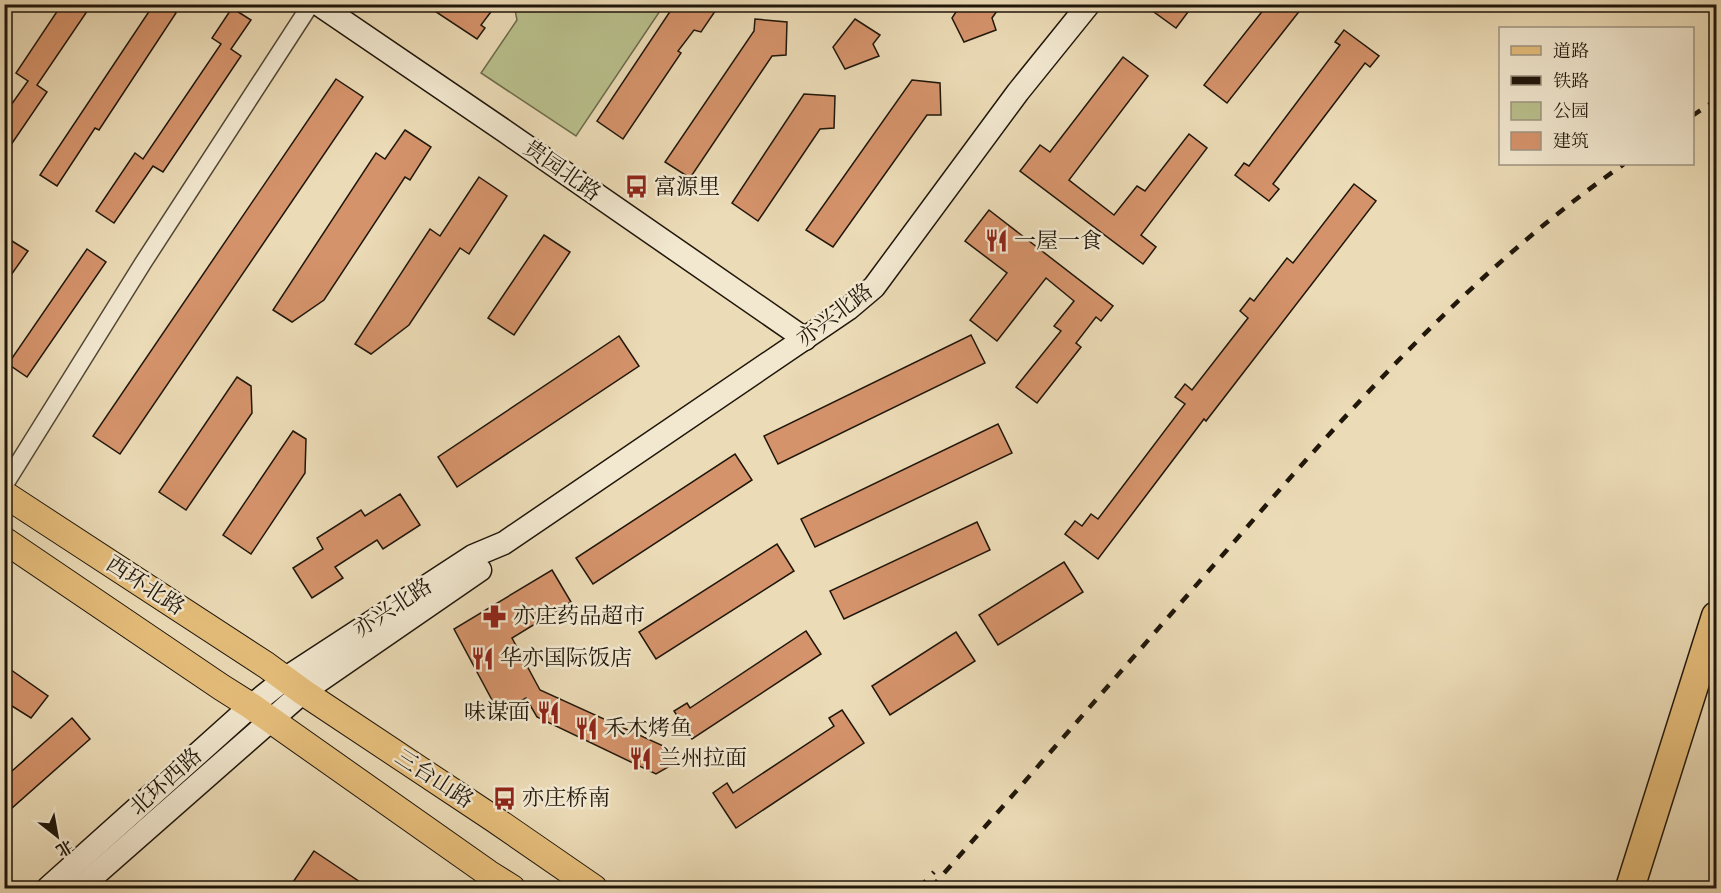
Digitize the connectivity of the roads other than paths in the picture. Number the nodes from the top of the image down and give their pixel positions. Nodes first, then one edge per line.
1 (311, 4) edge
2 (318, 4) edge
3 (1089, 4) edge
4 (806, 339) junction
5 (4, 486) edge
6 (4, 494) edge
7 (4, 540) edge
8 (1716, 616) edge
9 (294, 685) junction
10 (261, 713) junction
11 (48, 888) edge
12 (80, 888) edge
13 (512, 888) edge
14 (594, 888) edge
15 (1630, 888) edge

1 - 5 street
2 - 4 street, 贵园北路
3 - 4 street, 亦兴北路
4 - 9 street, 亦兴北路
6 - 9 main road, 西环北路
7 - 10 main road, 西环北路
8 - 15 highway
9 - 10 street, 北环西路
9 - 14 main road, 三台山路
10 - 11 street, 北环西路
10 - 12 street, 北环西路
10 - 13 main road, 三台山路

